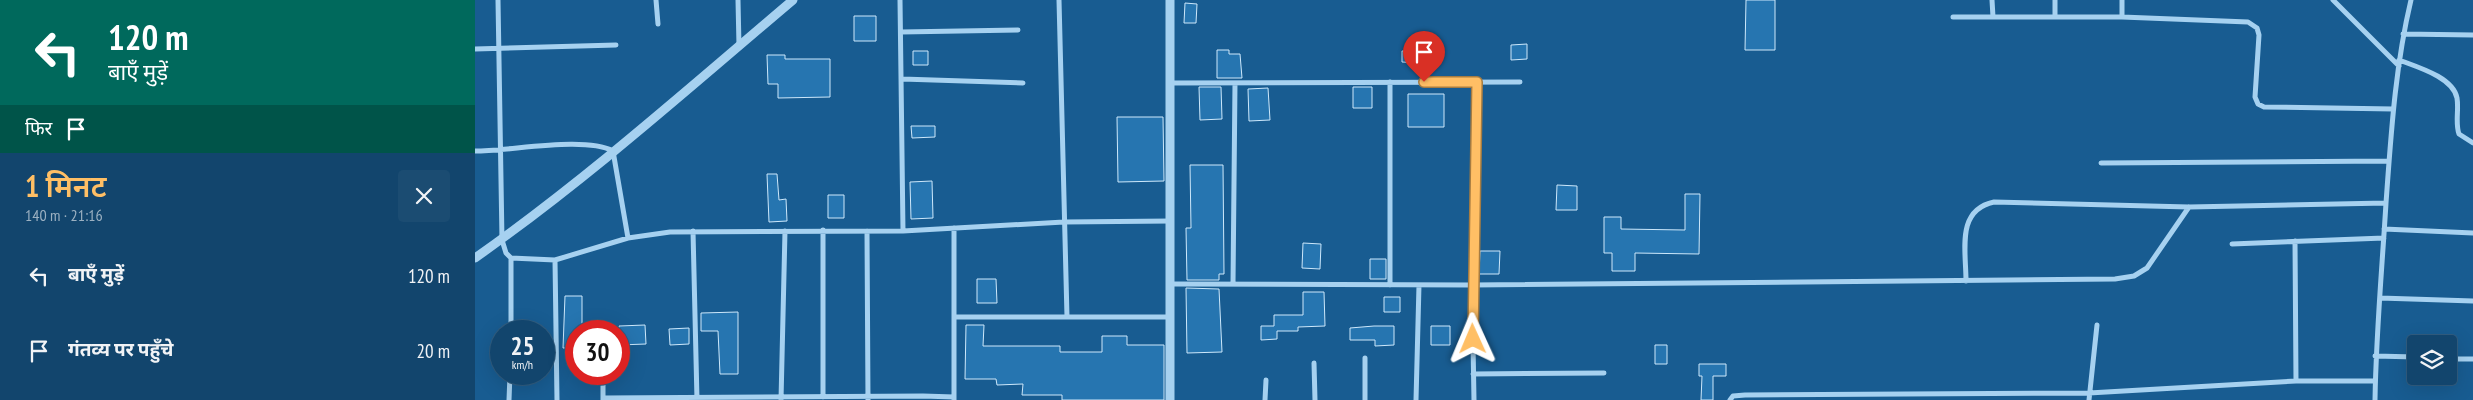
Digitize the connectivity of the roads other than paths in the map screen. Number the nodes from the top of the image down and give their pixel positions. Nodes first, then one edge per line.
1 (498, 0) edge
2 (656, 0) edge
3 (738, 0) edge
4 (793, 0) edge
5 (900, 0) edge
6 (1059, 0) edge
7 (1170, 0) edge
8 (1992, 0) edge
9 (2055, 0) edge
10 (2122, 0) edge
11 (2333, 0) edge
12 (2411, 0) edge
13 (1953, 17) dead end
14 (1993, 17) junction
15 (2055, 17) junction
16 (2122, 17) junction
17 (658, 24) dead end
18 (1018, 30) dead end
19 (901, 32) junction
20 (2403, 34) junction
21 (2473, 35) edge
22 (616, 45) dead end
23 (739, 46) junction
24 (475, 49) edge
25 (498, 49) junction
26 (2399, 60) junction
27 (2399, 66) junction
28 (902, 79) junction
29 (1023, 82) dead end
30 (1390, 82) junction
31 (1477, 82) junction
32 (1519, 82) dead end
33 (1170, 83) junction
34 (1235, 83) junction
35 (2393, 109) junction
36 (2473, 142) edge
37 (613, 150) junction
38 (475, 151) edge
39 (499, 151) junction
40 (2389, 161) junction
41 (2101, 163) dead end
42 (2387, 203) junction
43 (2189, 207) junction
44 (1171, 221) junction
45 (1064, 222) junction
46 (954, 228) junction
47 (2385, 229) junction
48 (693, 230) junction
49 (823, 230) junction
50 (785, 231) junction
51 (867, 231) junction
52 (903, 231) junction
53 (2473, 233) edge
54 (628, 238) junction
55 (2384, 238) junction
56 (501, 240) junction
57 (2295, 241) junction
58 (2231, 244) dead end
59 (475, 258) edge
60 (511, 258) junction
61 (555, 260) junction
62 (1966, 281) junction
63 (1171, 284) junction
64 (1233, 284) junction
65 (1390, 285) junction
66 (1419, 285) junction
67 (1472, 285) junction
68 (2379, 298) junction
69 (2473, 301) edge
70 (955, 317) junction
71 (1067, 317) junction
72 (1170, 317) junction
73 (511, 320) edge
74 (2097, 325) dead end
75 (2375, 356) junction
76 (2407, 357) edge
77 (1365, 358) dead end
78 (2457, 358) edge
79 (2473, 359) edge
80 (1314, 363) dead end
81 (1604, 373) dead end
82 (1473, 374) junction
83 (1266, 380) dead end
84 (2375, 381) junction
85 (2296, 382) junction
86 (510, 385) edge
87 (603, 385) edge
88 (2089, 393) junction
89 (823, 396) junction
90 (781, 398) edge
91 (868, 398) edge
92 (954, 398) edge
93 (603, 399) edge
94 (697, 399) edge
95 (509, 400) edge
96 (557, 400) edge
97 (1170, 400) edge
98 (1265, 400) edge
99 (1315, 400) edge
100 (1365, 400) edge
101 (1416, 400) edge
102 (1474, 400) edge
103 (1730, 400) edge
104 (2089, 400) edge
105 (2375, 400) edge

1 - 25 street
2 - 17 street
3 - 23 street
4 - 23 street
5 - 19 street
6 - 45 street
7 - 33 street
8 - 14 street
9 - 15 street
10 - 16 street
11 - 27 street
12 - 20 street
13 - 14 street
14 - 15 street
15 - 16 street
16 - 35 street
18 - 19 street
19 - 28 street
20 - 21 street
20 - 26 street
22 - 25 street
23 - 37 street
24 - 25 street
25 - 39 street
26 - 27 street
26 - 36 street
27 - 35 street
28 - 29 street
28 - 52 street
30 - 31 street
30 - 34 street
30 - 65 street
31 - 32 street
31 - 67 street
33 - 34 street
33 - 44 street
34 - 64 street
35 - 40 street
37 - 39 street
37 - 54 street
37 - 56 street
38 - 39 street
39 - 56 street
40 - 41 street
40 - 42 street
42 - 43 street
42 - 47 street
43 - 62 street
43 - 62 street
44 - 45 street
44 - 63 street
45 - 46 street
45 - 71 street
46 - 52 street
46 - 70 street
47 - 53 street
47 - 55 street
48 - 50 street
48 - 54 street
48 - 94 street
49 - 50 street
49 - 51 street
49 - 89 street
50 - 90 street
51 - 52 street
51 - 91 street
54 - 61 street
55 - 57 street
55 - 68 street
56 - 59 street
56 - 60 street
57 - 58 street
57 - 85 street
60 - 61 street
60 - 73 street
61 - 96 street
62 - 67 street
63 - 64 street
63 - 72 street
64 - 65 street
65 - 66 street
66 - 67 street
66 - 101 street
67 - 82 street
68 - 69 street
68 - 75 street
70 - 71 street
70 - 92 street
71 - 72 street
72 - 97 street
74 - 88 street
75 - 76 street
75 - 84 street
77 - 100 street
78 - 79 street
80 - 99 street
81 - 82 street
82 - 102 street
83 - 98 street
84 - 85 street
84 - 105 street
85 - 88 street
86 - 95 street
87 - 93 street
88 - 103 street
88 - 104 street
89 - 90 street
89 - 91 street
90 - 94 street
91 - 92 street
93 - 94 street

